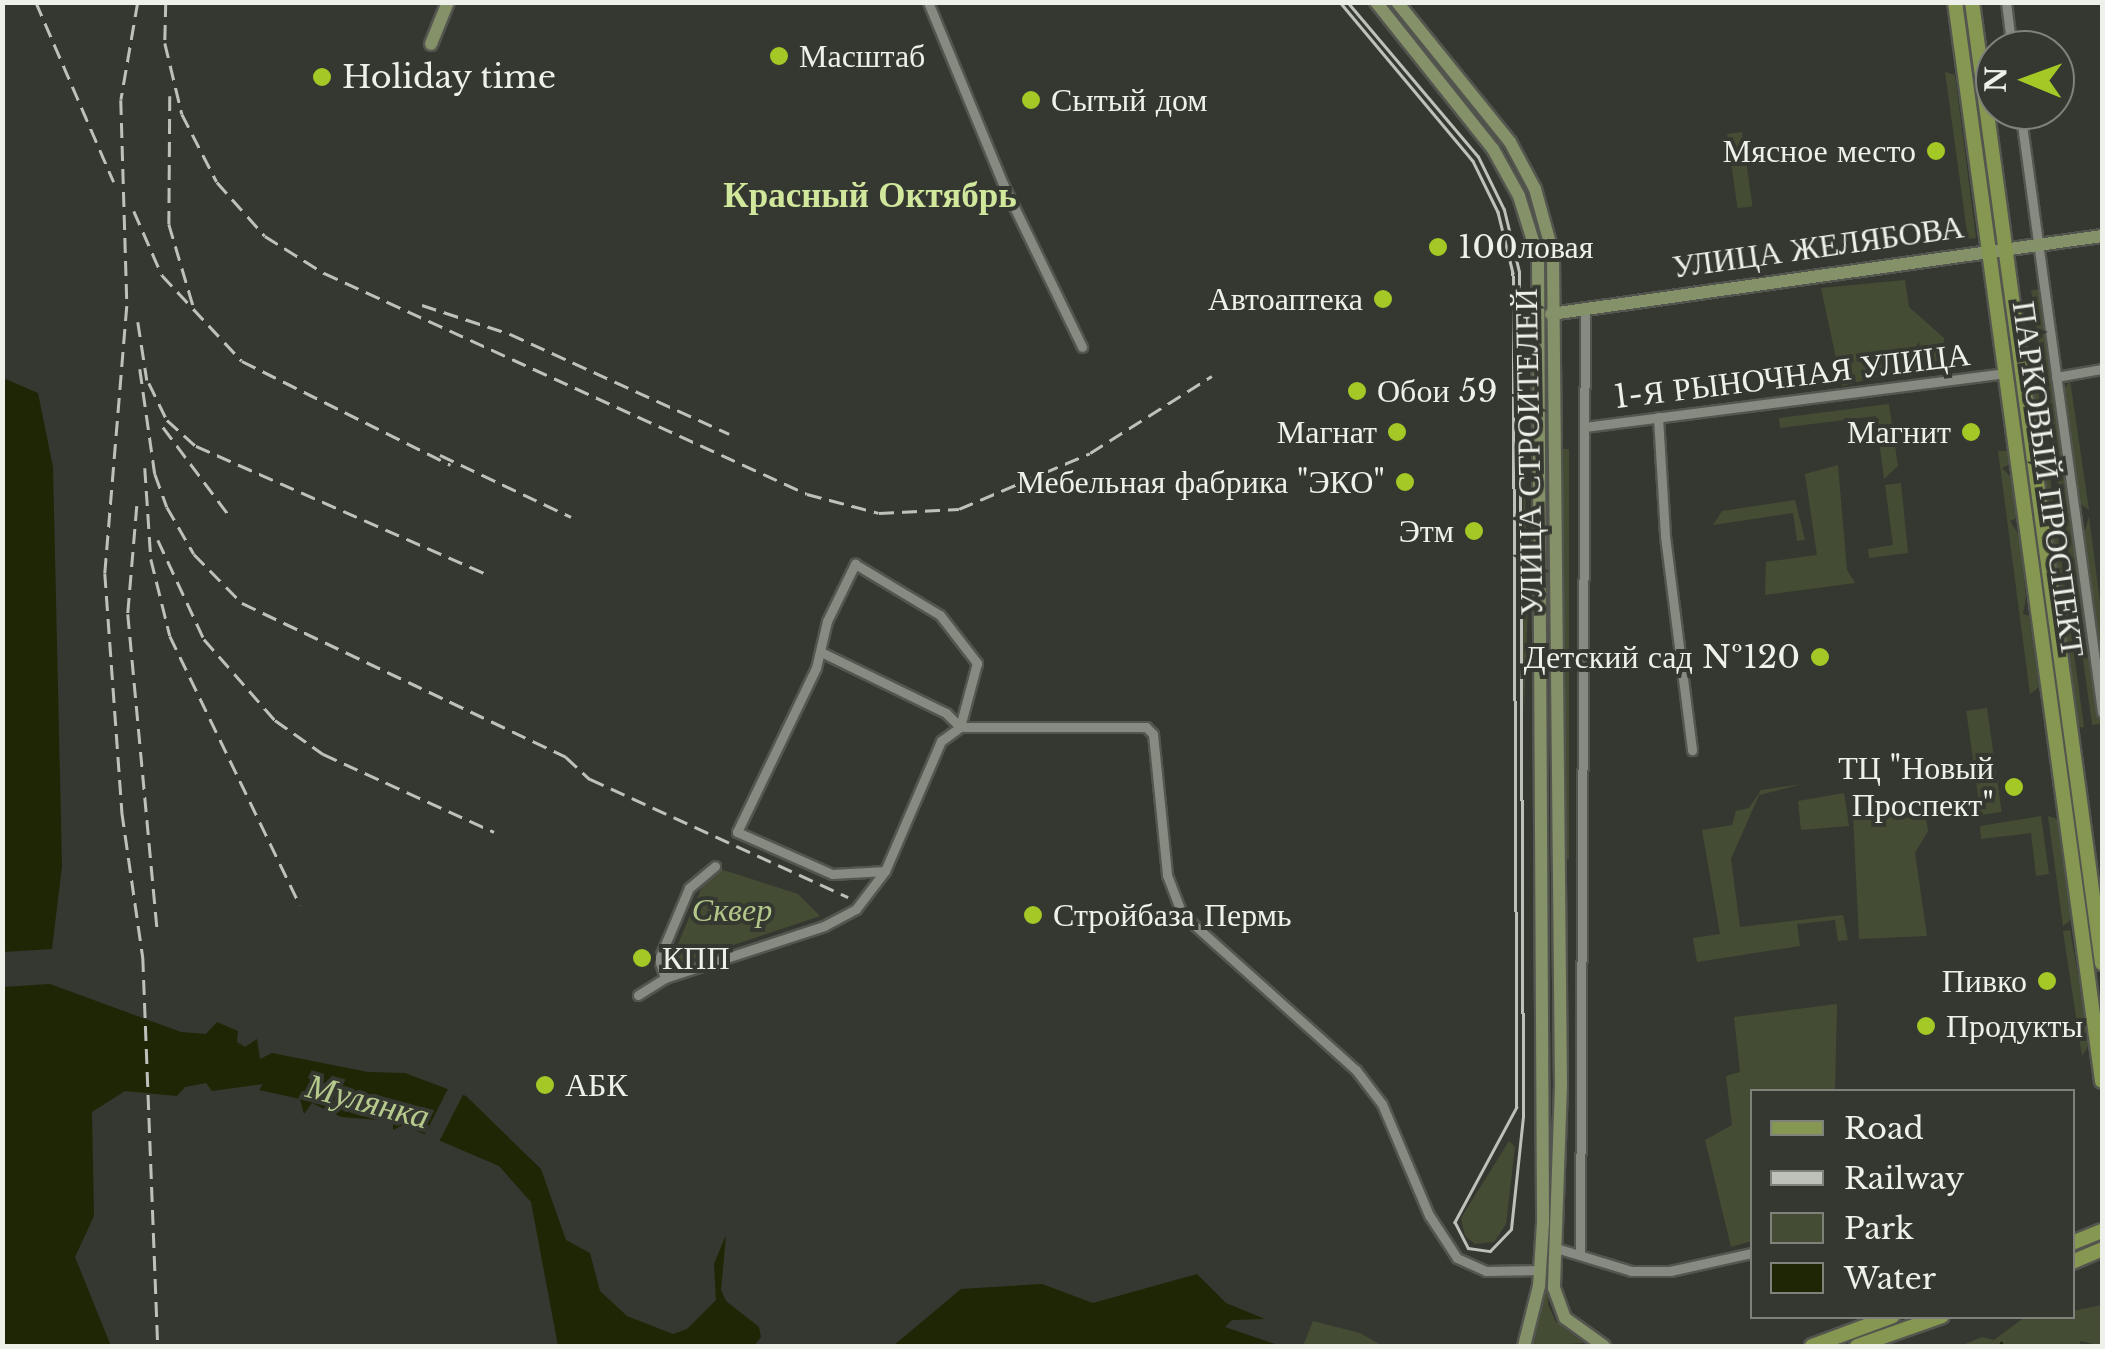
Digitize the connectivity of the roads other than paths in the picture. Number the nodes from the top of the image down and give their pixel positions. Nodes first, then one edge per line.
1 (448, 2) edge
2 (928, 2) edge
3 (1376, 2) edge
4 (1397, 2) edge
5 (1955, 2) edge
6 (1972, 2) edge
7 (2006, 2) edge
8 (2010, 30) edge
9 (431, 44) dead end
10 (2023, 130) edge
11 (2102, 236) edge
12 (2038, 245) junction
13 (2006, 250) junction
14 (1989, 252) junction
15 (1585, 308) junction
16 (1558, 312) junction
17 (1542, 317) junction
18 (1082, 347) dead end
19 (2102, 370) edge
20 (2006, 373) junction
21 (2056, 376) junction
22 (1658, 417) junction
23 (1585, 427) junction
24 (821, 652) junction
25 (2102, 712) edge
26 (960, 726) junction
27 (1692, 750) dead end
28 (715, 866) dead end
29 (885, 871) junction
30 (2102, 963) edge
31 (666, 978) junction
32 (638, 995) dead end
33 (2102, 1081) edge
34 (2102, 1231) edge
35 (2075, 1243) edge
36 (1556, 1248) junction
37 (2102, 1249) edge
38 (1580, 1252) junction
39 (1750, 1253) edge
40 (2075, 1261) edge
41 (1540, 1270) junction
42 (1885, 1319) edge
43 (1934, 1319) edge
44 (1524, 1346) edge
45 (1604, 1346) edge
46 (1812, 1346) edge
47 (1857, 1346) edge

1 - 9 main road
2 - 18 street
3 - 17 main road, УЛИЦА СТРОИТЕЛЕЙ
4 - 16 main road, УЛИЦА СТРОИТЕЛЕЙ
5 - 14 main road, ПАРКОВЫЙ ПРОСПЕКТ
6 - 13 main road, ПАРКОВЫЙ ПРОСПЕКТ
7 - 8 street
10 - 12 street
11 - 12 main road, УЛИЦА ЖЕЛЯБОВА
12 - 13 main road, УЛИЦА ЖЕЛЯБОВА
12 - 21 street
13 - 14 main road, УЛИЦА ЖЕЛЯБОВА
13 - 30 main road, ПАРКОВЫЙ ПРОСПЕКТ
14 - 15 main road, УЛИЦА ЖЕЛЯБОВА
14 - 20 main road, ПАРКОВЫЙ ПРОСПЕКТ
15 - 16 main road, УЛИЦА ЖЕЛЯБОВА
15 - 23 street
16 - 17 main road, УЛИЦА ЖЕЛЯБОВА
16 - 36 main road, УЛИЦА СТРОИТЕЛЕЙ
17 - 41 main road, УЛИЦА СТРОИТЕЛЕЙ
19 - 21 street
20 - 22 street, 1-Я РЫНОЧНАЯ УЛИЦА
20 - 33 main road, ПАРКОВЫЙ ПРОСПЕКТ
21 - 25 street
22 - 23 street, 1-Я РЫНОЧНАЯ УЛИЦА
22 - 27 street
23 - 38 street
24 - 26 street
24 - 26 street
24 - 29 street
26 - 29 street
26 - 41 street
28 - 31 street
29 - 31 street
31 - 32 street
34 - 35 main road
36 - 38 street
36 - 45 main road, УЛИЦА СТРОИТЕЛЕЙ
37 - 40 main road
38 - 39 street
41 - 44 main road, УЛИЦА СТРОИТЕЛЕЙ
42 - 46 main road
43 - 47 main road

